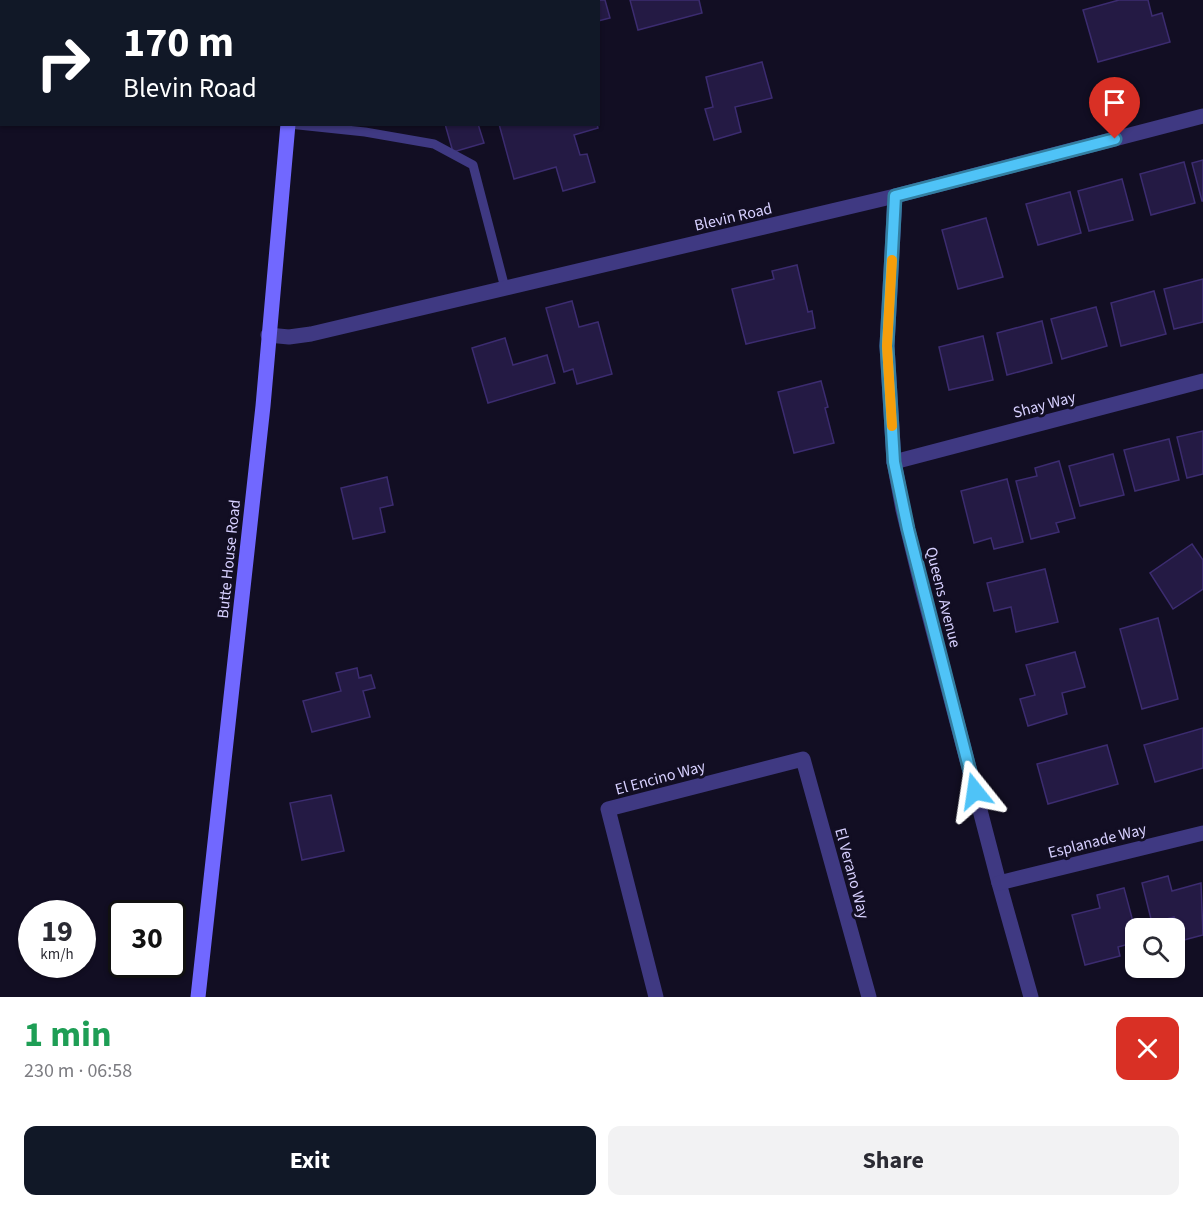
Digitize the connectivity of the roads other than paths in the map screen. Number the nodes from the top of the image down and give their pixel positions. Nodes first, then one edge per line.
1 (1203, 116) edge
2 (288, 126) edge
3 (307, 126) edge
4 (895, 196) junction
5 (506, 288) junction
6 (268, 335) junction
7 (1203, 381) edge
8 (894, 462) junction
9 (803, 759) joint
10 (1203, 832) edge
11 (999, 883) junction
12 (198, 997) edge
13 (656, 997) edge
14 (869, 997) edge
15 (1031, 997) edge

1 - 4 street, Blevin Road
2 - 6 main road, Butte House Road
3 - 5 lane
4 - 5 street, Blevin Road
4 - 8 street, Queens Avenue
5 - 6 street, Blevin Road
6 - 12 main road, Butte House Road
7 - 8 street, Shay Way
8 - 11 street, Queens Avenue
9 - 13 street, El Encino Way
9 - 14 street, El Verano Way
10 - 11 street, Esplanade Way
11 - 15 street, Queens Avenue

